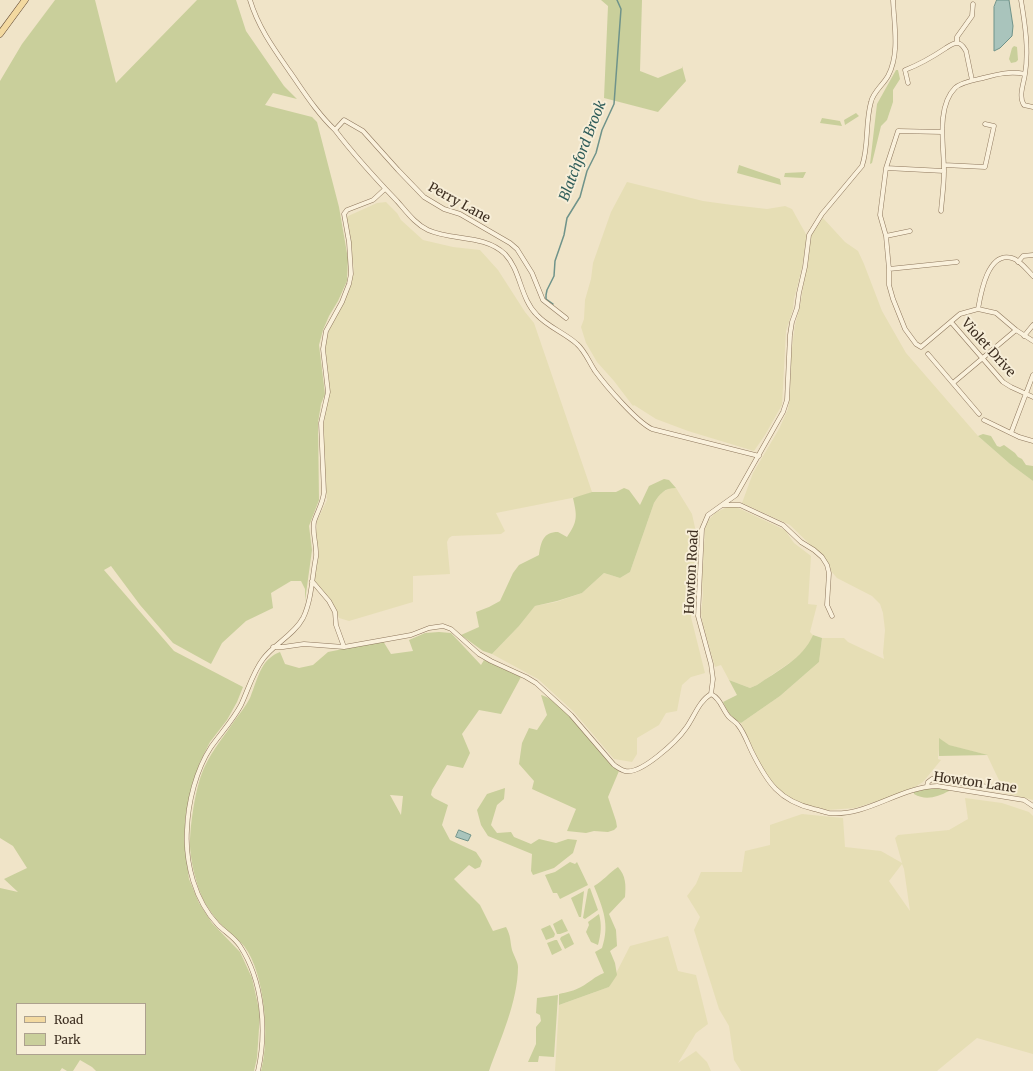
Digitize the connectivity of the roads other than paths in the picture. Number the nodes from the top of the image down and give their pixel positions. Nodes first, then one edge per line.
1 (25, 0) edge
2 (250, 0) edge
3 (893, 0) edge
4 (1021, 0) edge
5 (973, 4) dead end
6 (0, 34) edge
7 (957, 43) junction
8 (1025, 74) junction
9 (972, 80) junction
10 (908, 83) dead end
11 (1033, 107) edge
12 (985, 124) dead end
13 (335, 130) junction
14 (942, 132) junction
15 (944, 165) junction
16 (886, 168) junction
17 (944, 171) junction
18 (385, 189) junction
19 (941, 211) dead end
20 (910, 231) dead end
21 (886, 236) junction
22 (1033, 255) edge
23 (957, 262) dead end
24 (1018, 262) junction
25 (889, 269) junction
26 (1033, 276) edge
27 (978, 309) junction
28 (566, 318) dead end
29 (951, 322) junction
30 (1033, 325) edge
31 (1016, 330) junction
32 (1024, 336) junction
33 (1033, 341) edge
34 (928, 354) dead end
35 (983, 359) junction
36 (1033, 375) edge
37 (953, 383) junction
38 (1025, 394) junction
39 (1033, 397) edge
40 (979, 414) dead end
41 (984, 420) dead end
42 (1010, 433) junction
43 (1033, 441) edge
44 (759, 456) junction
45 (736, 495) junction
46 (723, 505) junction
47 (740, 505) junction
48 (312, 581) junction
49 (832, 616) dead end
50 (274, 646) junction
51 (344, 647) junction
52 (711, 694) junction
53 (926, 786) junction
54 (1003, 789) dead end
55 (1033, 806) edge
56 (258, 1071) edge

1 - 6 main road
2 - 13 street
3 - 44 street, Howton Road
4 - 8 street
5 - 7 street
7 - 9 street
7 - 10 street
8 - 9 street
8 - 11 street
9 - 14 street
12 - 15 street
13 - 18 street
13 - 28 street, Perry Lane
14 - 15 street
14 - 16 street
15 - 17 street
16 - 17 street
16 - 21 street
17 - 19 street
18 - 44 street
18 - 48 street
20 - 21 street
21 - 25 street
22 - 24 street
23 - 25 street
24 - 26 street
24 - 27 street
25 - 29 street
27 - 29 street
27 - 31 street
29 - 35 street, Violet Drive
30 - 32 street
31 - 32 street
31 - 35 street
32 - 33 street
34 - 37 street
35 - 37 street
35 - 38 street, Violet Drive
36 - 38 street
37 - 40 street
38 - 39 street, Violet Drive
38 - 42 street
41 - 42 street
42 - 43 street
44 - 45 street, Howton Road
45 - 46 street, Howton Road
45 - 47 street
46 - 47 street
46 - 52 street, Howton Road
47 - 49 street
48 - 50 street
48 - 51 street
50 - 51 street
50 - 56 street
51 - 52 street
52 - 53 street, Howton Lane
53 - 54 street
53 - 55 street, Howton Lane

